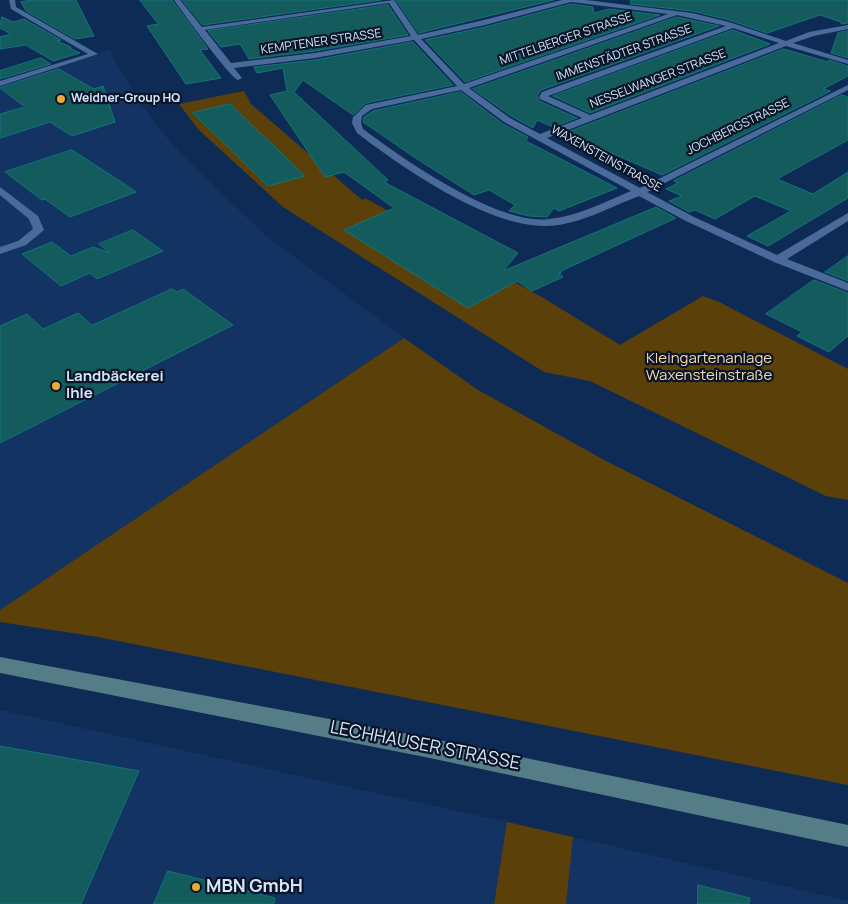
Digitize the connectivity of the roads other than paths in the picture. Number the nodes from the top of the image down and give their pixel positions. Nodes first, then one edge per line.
1 (176, 0) edge
2 (391, 0) edge
3 (571, 0) edge
4 (652, 0) edge
5 (11, 5) edge
6 (635, 7) junction
7 (676, 12) junction
8 (733, 26) junction
9 (848, 27) edge
10 (200, 29) junction
11 (417, 39) junction
12 (784, 44) junction
13 (848, 62) edge
14 (228, 66) junction
15 (238, 78) dead end
16 (0, 84) edge
17 (848, 86) edge
18 (463, 87) junction
19 (589, 118) junction
20 (540, 137) junction
21 (0, 190) edge
22 (639, 192) junction
23 (848, 216) edge
24 (0, 251) edge
25 (778, 260) junction
26 (848, 287) edge
27 (0, 665) edge
28 (848, 836) edge

1 - 10 street
2 - 10 street
2 - 11 street, WAXENSTEINSTRASSE
3 - 6 street
3 - 11 street, KEMPTENER STRASSE
4 - 6 street
5 - 16 street
6 - 7 street
7 - 8 street
7 - 18 street, MITTELBERGER STRASSE
8 - 12 street
8 - 19 street, IMMENSTÄDTER STRASSE
9 - 12 street, NESSELWANGER STRASSE
10 - 14 street
11 - 14 street, KEMPTENER STRASSE
11 - 18 street, WAXENSTEINSTRASSE
12 - 13 street
12 - 19 street, NESSELWANGER STRASSE
14 - 15 street
17 - 22 street, JOCHBERGSTRASSE
18 - 20 street, WAXENSTEINSTRASSE
18 - 22 street, MITTELBERGER STRASSE
19 - 20 street, NESSELWANGER STRASSE
20 - 22 street, WAXENSTEINSTRASSE
21 - 24 street
22 - 25 street, WAXENSTEINSTRASSE
23 - 25 street
25 - 26 street, WAXENSTEINSTRASSE
27 - 28 main road, LECHHAUSER STRASSE

